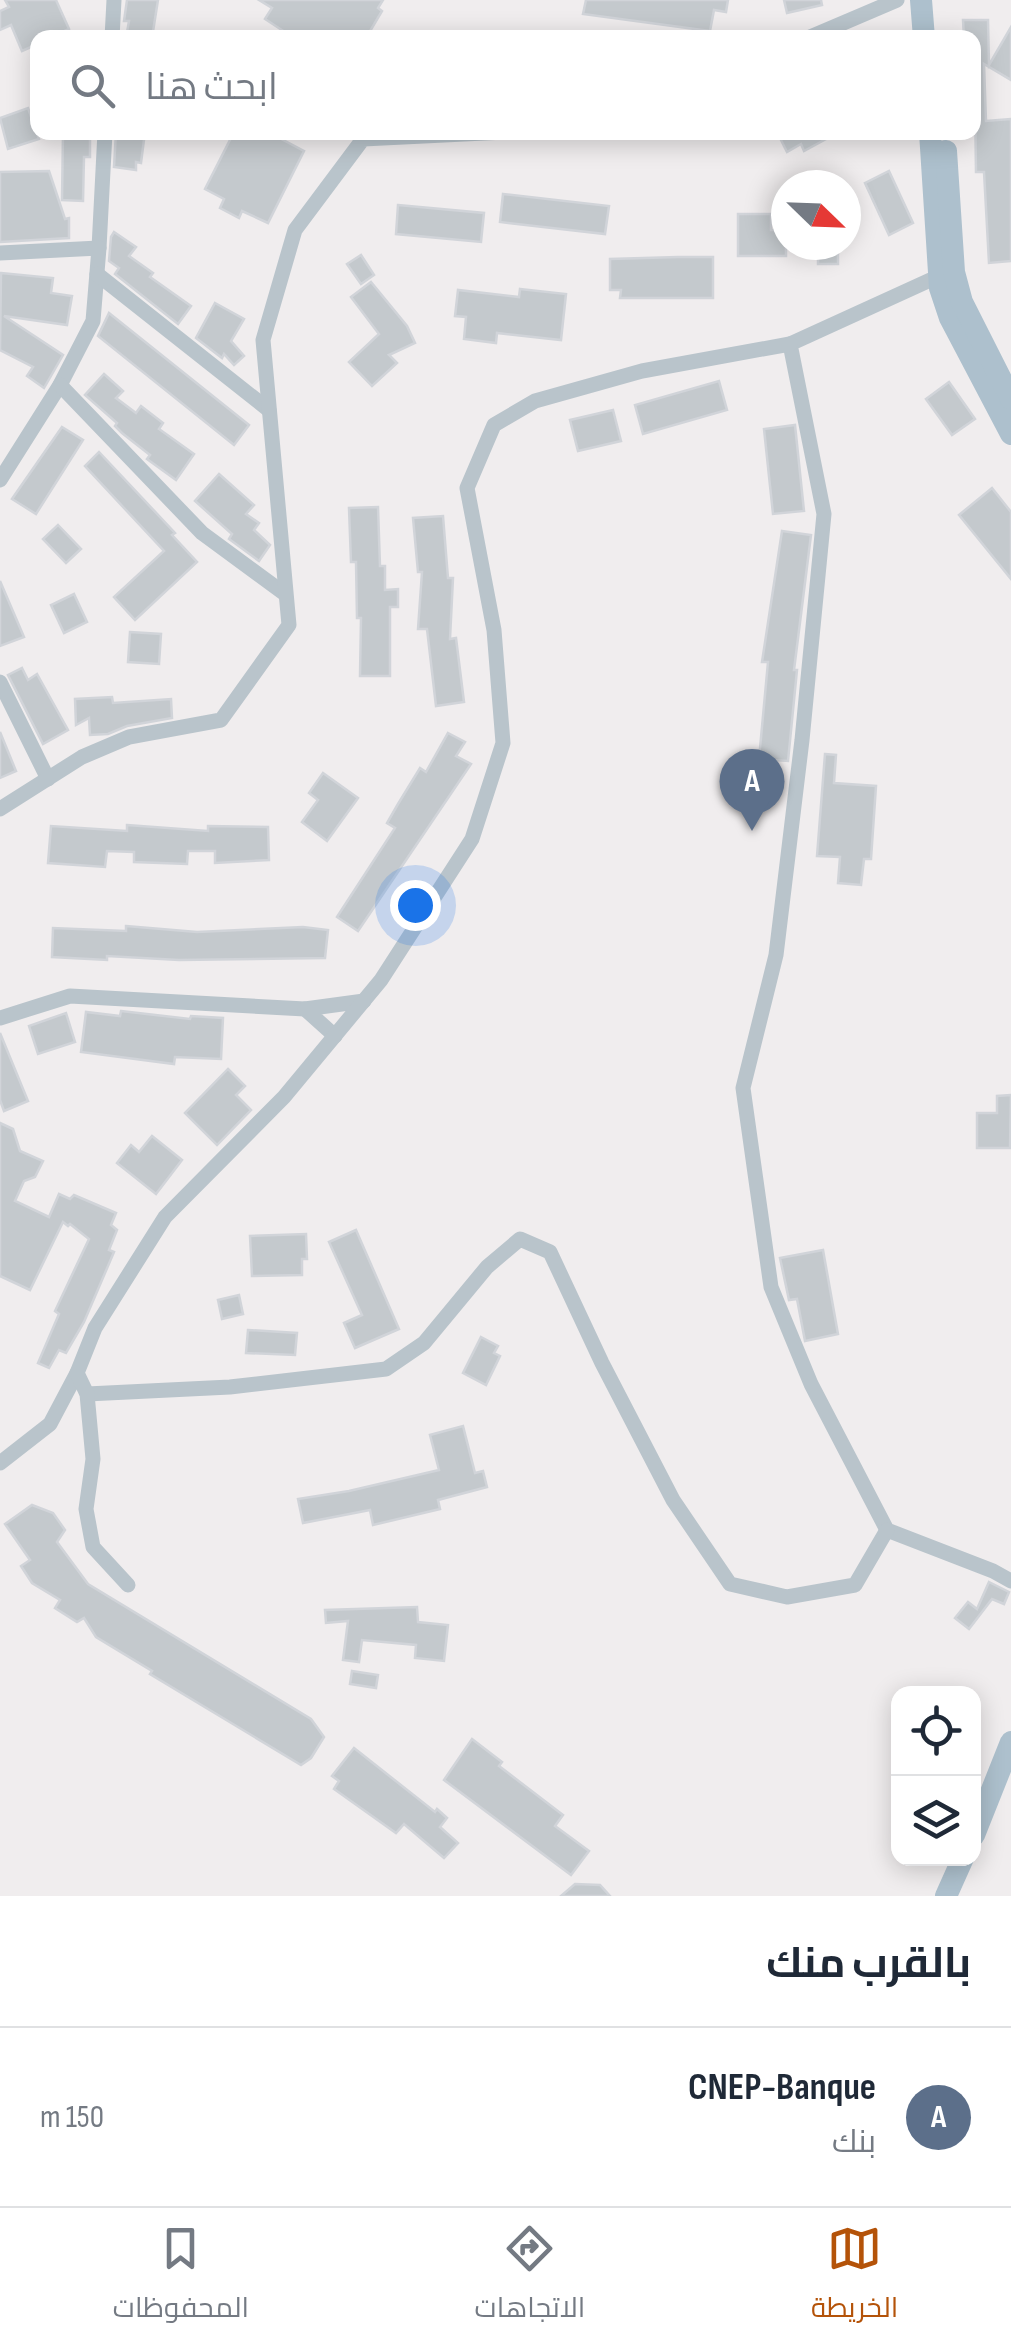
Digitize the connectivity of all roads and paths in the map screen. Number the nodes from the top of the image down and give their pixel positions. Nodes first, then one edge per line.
1 (114, 0) edge
2 (897, 0) edge
3 (921, 0) edge
4 (935, 0) edge
5 (112, 30) edge
6 (827, 30) edge
7 (923, 30) edge
8 (937, 30) edge
9 (105, 140) edge
10 (362, 140) edge
11 (930, 140) edge
12 (946, 140) edge
13 (99, 248) junction
14 (0, 253) edge
15 (97, 274) junction
16 (939, 276) junction
17 (790, 344) junction
18 (60, 384) junction
19 (1011, 400) edge
20 (269, 410) junction
21 (1011, 434) edge
22 (0, 480) edge
23 (285, 594) junction
24 (0, 682) edge
25 (48, 779) junction
26 (0, 809) edge
27 (364, 1002) junction
28 (305, 1009) junction
29 (0, 1018) edge
30 (335, 1036) junction
31 (77, 1374) junction
32 (87, 1394) junction
33 (0, 1463) edge
34 (887, 1530) junction
35 (1011, 1581) edge
36 (128, 1585) dead end
37 (1011, 1742) edge
38 (981, 1817) edge
39 (959, 1866) edge
40 (946, 1896) edge

1 - 5 street
2 - 6 street
3 - 7 main road
4 - 8 main road
9 - 13 street
10 - 20 street
11 - 16 main road
12 - 19 main road
13 - 14 street
13 - 15 street
15 - 18 street
15 - 20 street
16 - 17 street
16 - 21 main road
17 - 27 street
17 - 34 street
18 - 22 street
18 - 23 street
20 - 23 street
23 - 25 street
24 - 25 street
25 - 26 street
27 - 28 street
27 - 30 street
28 - 29 street
28 - 30 street
30 - 31 street
31 - 32 street
31 - 33 street
32 - 34 street
32 - 36 street
34 - 35 street
37 - 38 main road
39 - 40 main road

